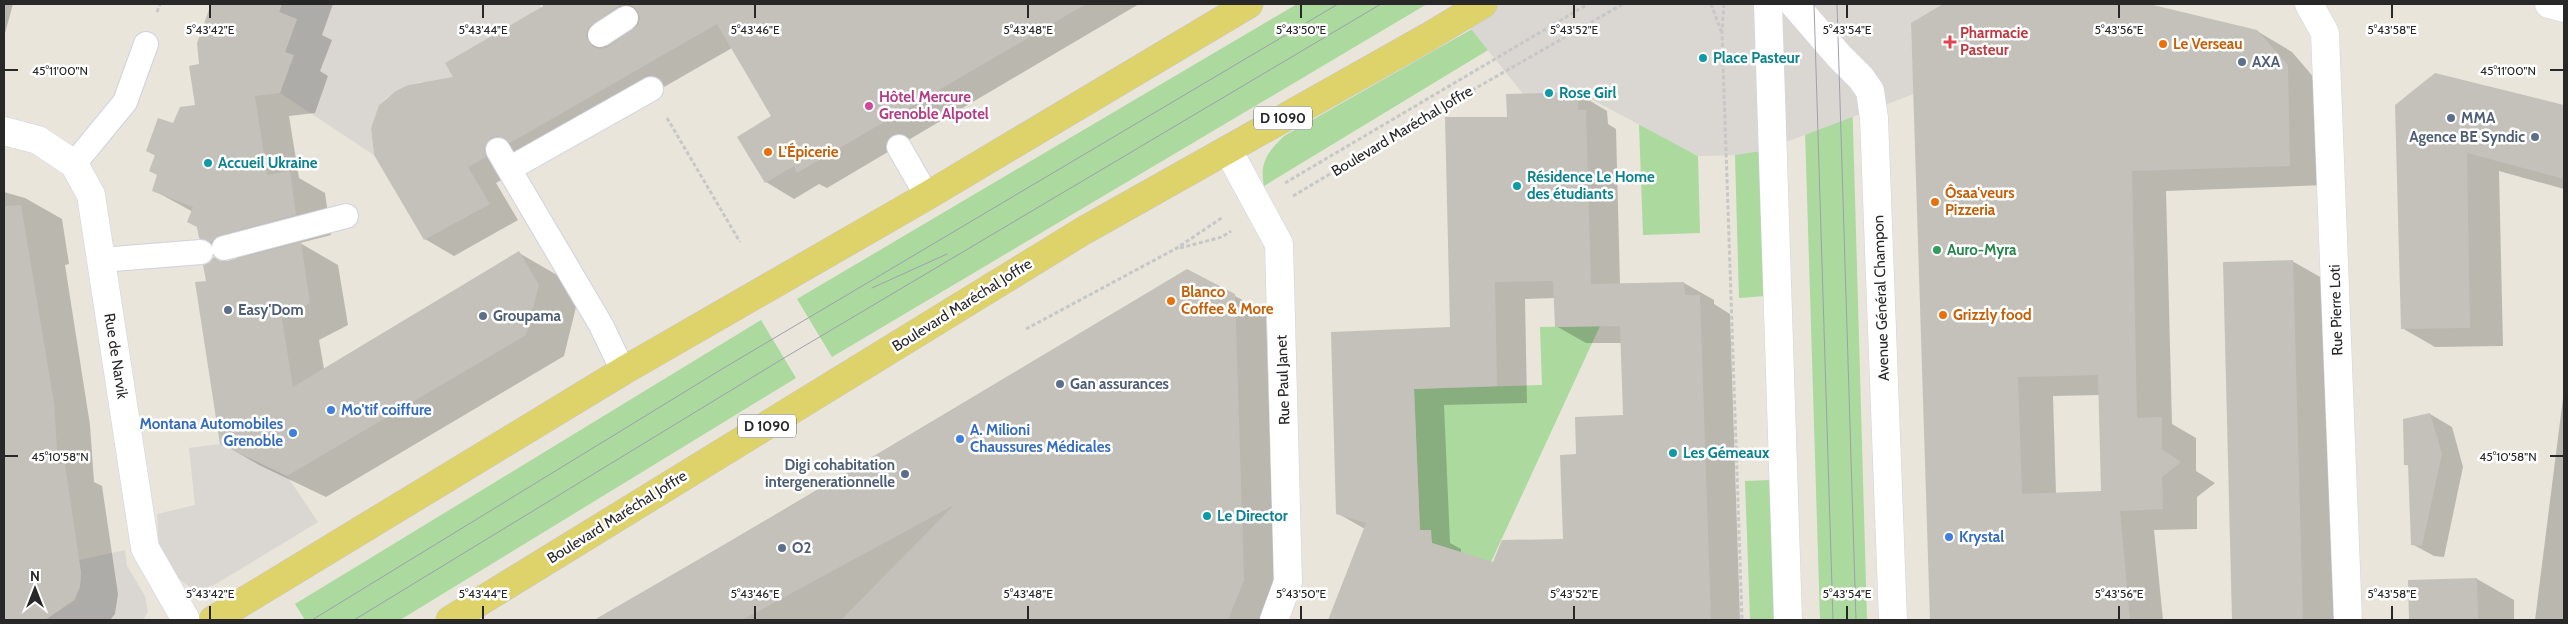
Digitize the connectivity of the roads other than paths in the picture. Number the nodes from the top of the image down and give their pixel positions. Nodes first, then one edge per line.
1 (1249, 4) edge
2 (1455, 4) edge
3 (1483, 4) edge
4 (1768, 4) edge
5 (1794, 4) edge
6 (2309, 4) edge
7 (2549, 4) edge
8 (2564, 8) edge
9 (626, 18) dead end
10 (600, 35) dead end
11 (1428, 37) junction
12 (146, 44) dead end
13 (650, 89) road end
14 (4, 131) edge
15 (899, 147) dead end
16 (1228, 150) junction
17 (74, 164) junction
18 (926, 196) junction
19 (346, 216) dead end
20 (101, 260) junction
21 (623, 371) junction
22 (186, 620) edge
23 (213, 620) edge
24 (450, 620) edge
25 (1274, 620) edge
26 (1788, 620) edge
27 (1893, 620) edge
28 (2348, 620) edge

1 - 18 main road
2 - 11 street
3 - 11 main road, Boulevard Maréchal Joffre / D 1090
4 - 26 street
5 - 27 street, Avenue Général Champon
6 - 28 street, Rue Pierre Loti
7 - 8 street
9 - 10 lane, bridge
11 - 16 main road, Boulevard Maréchal Joffre / D 1090
12 - 17 lane
13 - 21 lane
14 - 17 street, Rue de Narvik
15 - 18 lane
16 - 24 main road, Boulevard Maréchal Joffre / D 1090
16 - 25 street, Rue Paul Janet
17 - 20 street, Rue de Narvik
18 - 21 main road
19 - 20 lane
20 - 22 street, Rue de Narvik
21 - 23 main road

